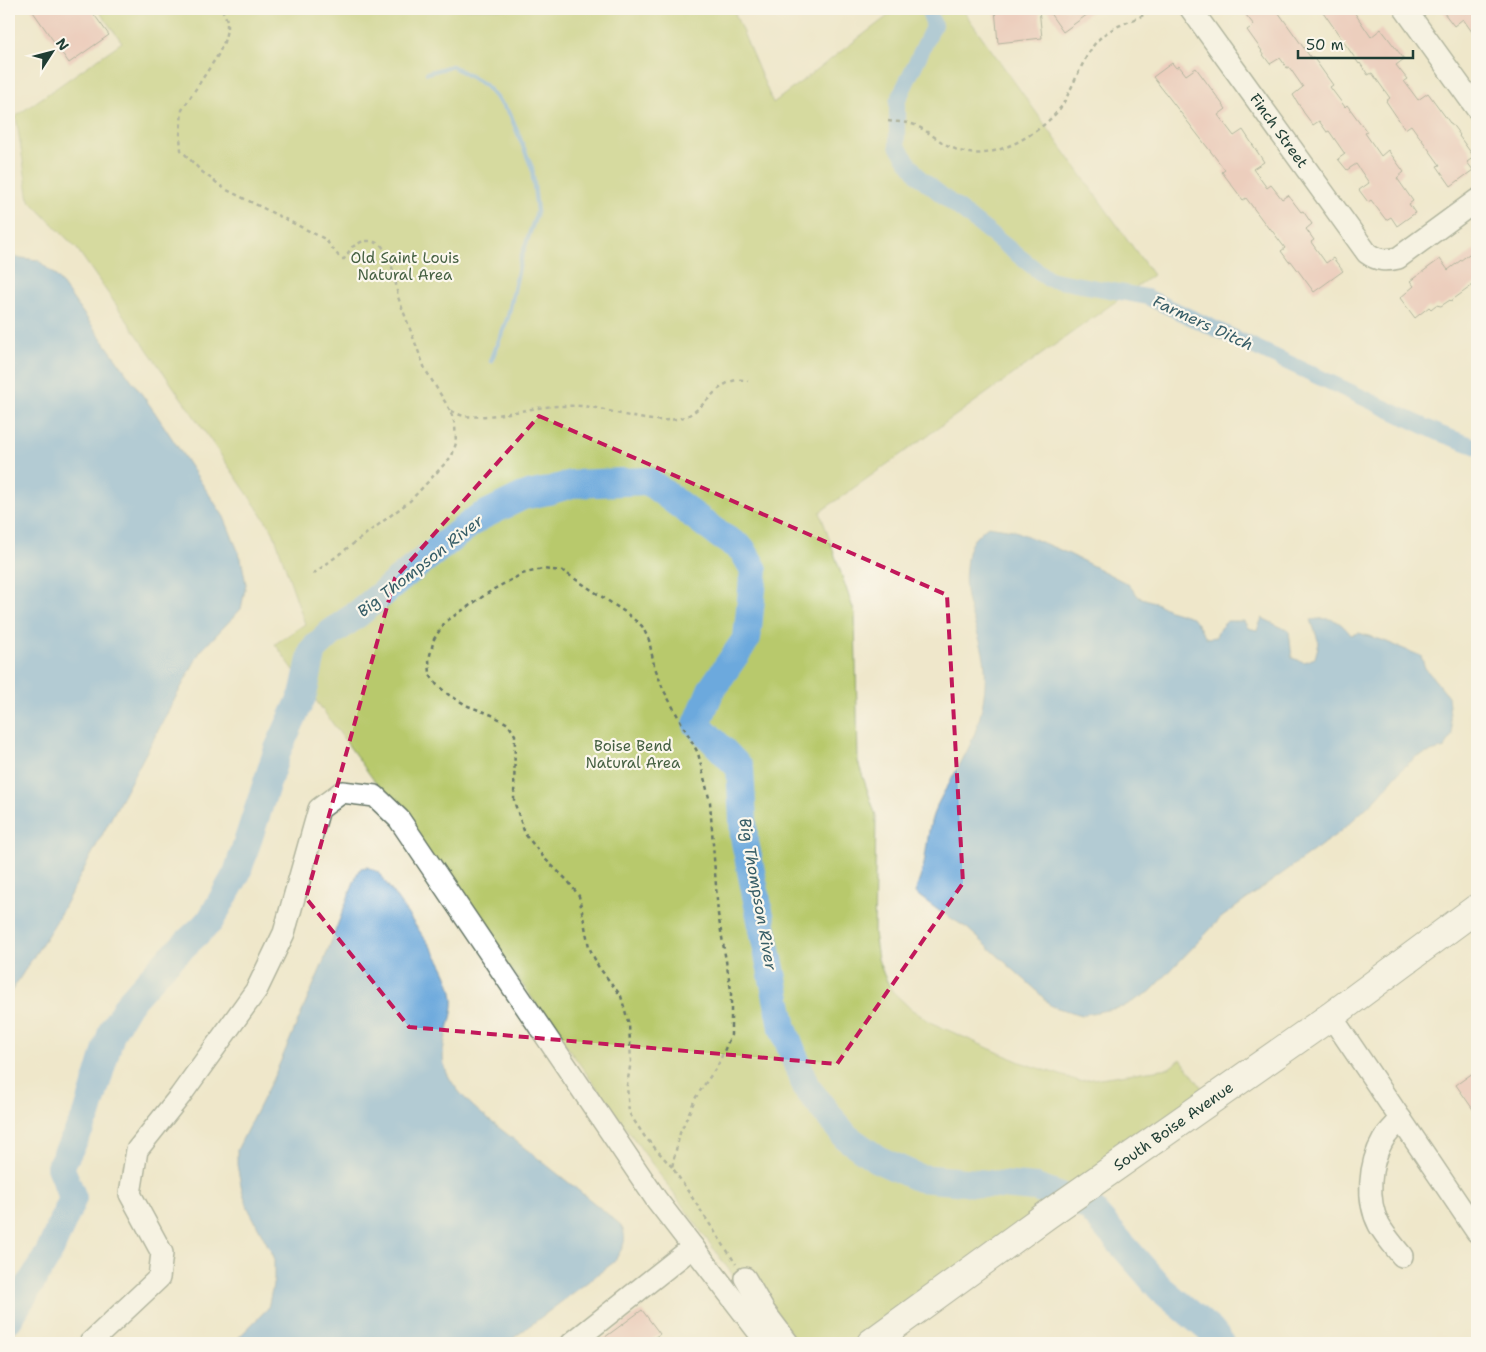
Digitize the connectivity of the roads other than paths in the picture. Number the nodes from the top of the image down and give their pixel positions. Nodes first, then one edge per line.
1 (1191, 9) edge
2 (1406, 9) edge
3 (1477, 109) edge
4 (1477, 200) edge
5 (1477, 908) edge
6 (1331, 1016) junction
7 (1401, 1119) junction
8 (1477, 1232) edge
9 (693, 1247) junction
10 (1402, 1256) dead end
11 (745, 1278) road end
12 (90, 1343) edge
13 (572, 1343) edge
14 (767, 1343) edge
15 (788, 1343) edge
16 (870, 1343) edge

1 - 4 street, Finch Street
2 - 3 street
5 - 6 main road, South Boise Avenue
6 - 7 street
6 - 16 main road, South Boise Avenue
7 - 8 street
7 - 10 street
9 - 12 street
9 - 13 street
9 - 14 street
11 - 15 street

